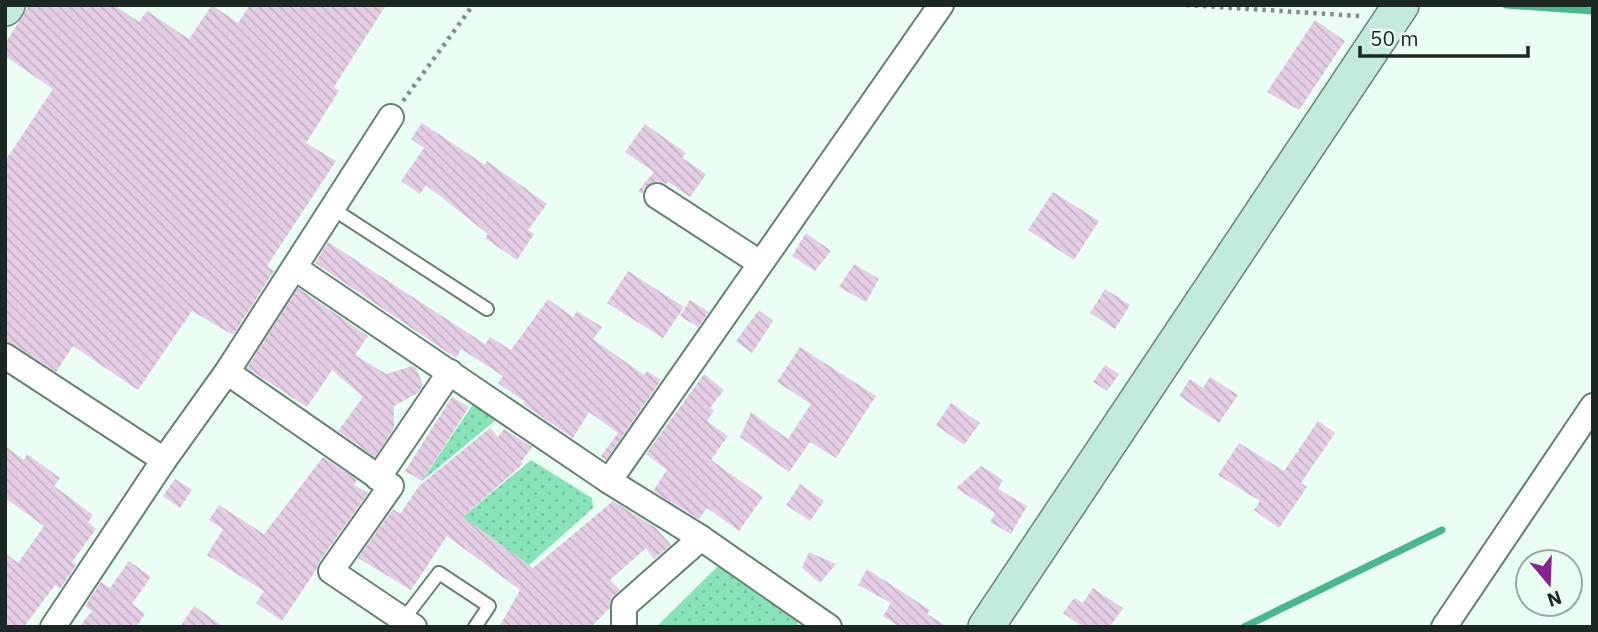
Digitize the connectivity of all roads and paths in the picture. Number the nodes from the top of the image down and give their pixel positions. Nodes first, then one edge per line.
1 (473, 5) edge
2 (941, 5) edge
3 (1186, 5) edge
4 (1397, 12) edge
5 (391, 117) joint
6 (657, 196) dead end
7 (333, 209) junction
8 (761, 263) junction
9 (295, 268) junction
10 (487, 309) dead end
11 (5, 356) edge
12 (227, 372) junction
13 (450, 372) junction
14 (1593, 406) edge
15 (164, 460) junction
16 (378, 478) junction
17 (609, 481) junction
18 (701, 538) junction
19 (409, 623) edge
20 (819, 624) edge
21 (53, 627) edge
22 (475, 627) edge
23 (624, 627) edge
24 (986, 627) edge
25 (1444, 627) edge

1 - 5 path
2 - 8 street
3 - 4 path
4 - 24 street
5 - 7 street
6 - 8 street
7 - 9 street
7 - 10 lane
8 - 17 street
9 - 12 street
9 - 13 street
11 - 15 street
12 - 15 street
12 - 16 street
13 - 16 street
13 - 17 street
14 - 25 street
15 - 21 street
16 - 19 street
17 - 18 street
18 - 20 street
18 - 23 street
19 - 22 lane

